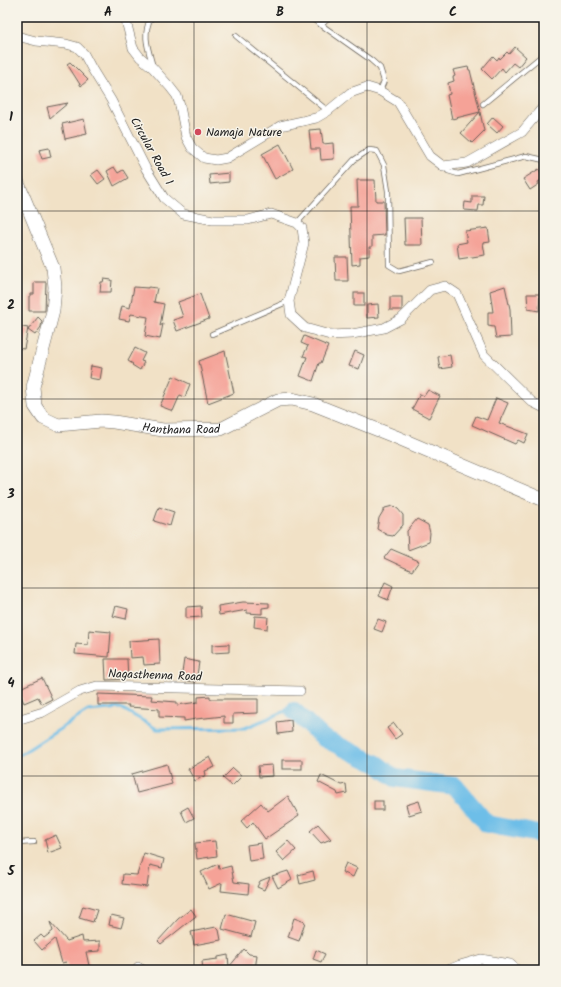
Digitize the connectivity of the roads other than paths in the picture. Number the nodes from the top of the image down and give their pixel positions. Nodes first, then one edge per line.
1 (125, 17) edge
2 (151, 17) edge
3 (310, 17) edge
4 (330, 17) edge
5 (321, 25) junction
6 (17, 36) edge
7 (236, 36) dead end
8 (544, 54) edge
9 (153, 68) junction
10 (380, 91) junction
11 (483, 104) dead end
12 (544, 106) edge
13 (328, 111) junction
14 (544, 160) edge
15 (444, 166) junction
16 (17, 181) edge
17 (297, 223) junction
18 (433, 262) dead end
19 (289, 301) junction
20 (212, 334) dead end
21 (544, 408) edge
22 (544, 500) edge
23 (300, 691) dead end
24 (17, 720) edge
25 (34, 842) dead end
26 (17, 843) edge
27 (448, 970) edge
28 (517, 970) edge

1 - 9 street
2 - 9 lane
3 - 5 lane
4 - 5 lane
5 - 10 lane
6 - 17 street, Circular Road 1
7 - 13 lane
8 - 11 lane
9 - 13 street
10 - 13 street
10 - 15 street
12 - 15 street
14 - 15 lane
16 - 22 street, Hanthana Road
17 - 18 lane
17 - 19 street
19 - 20 lane
19 - 21 street
23 - 24 street, Nagasthenna Road
25 - 26 lane
27 - 28 street

